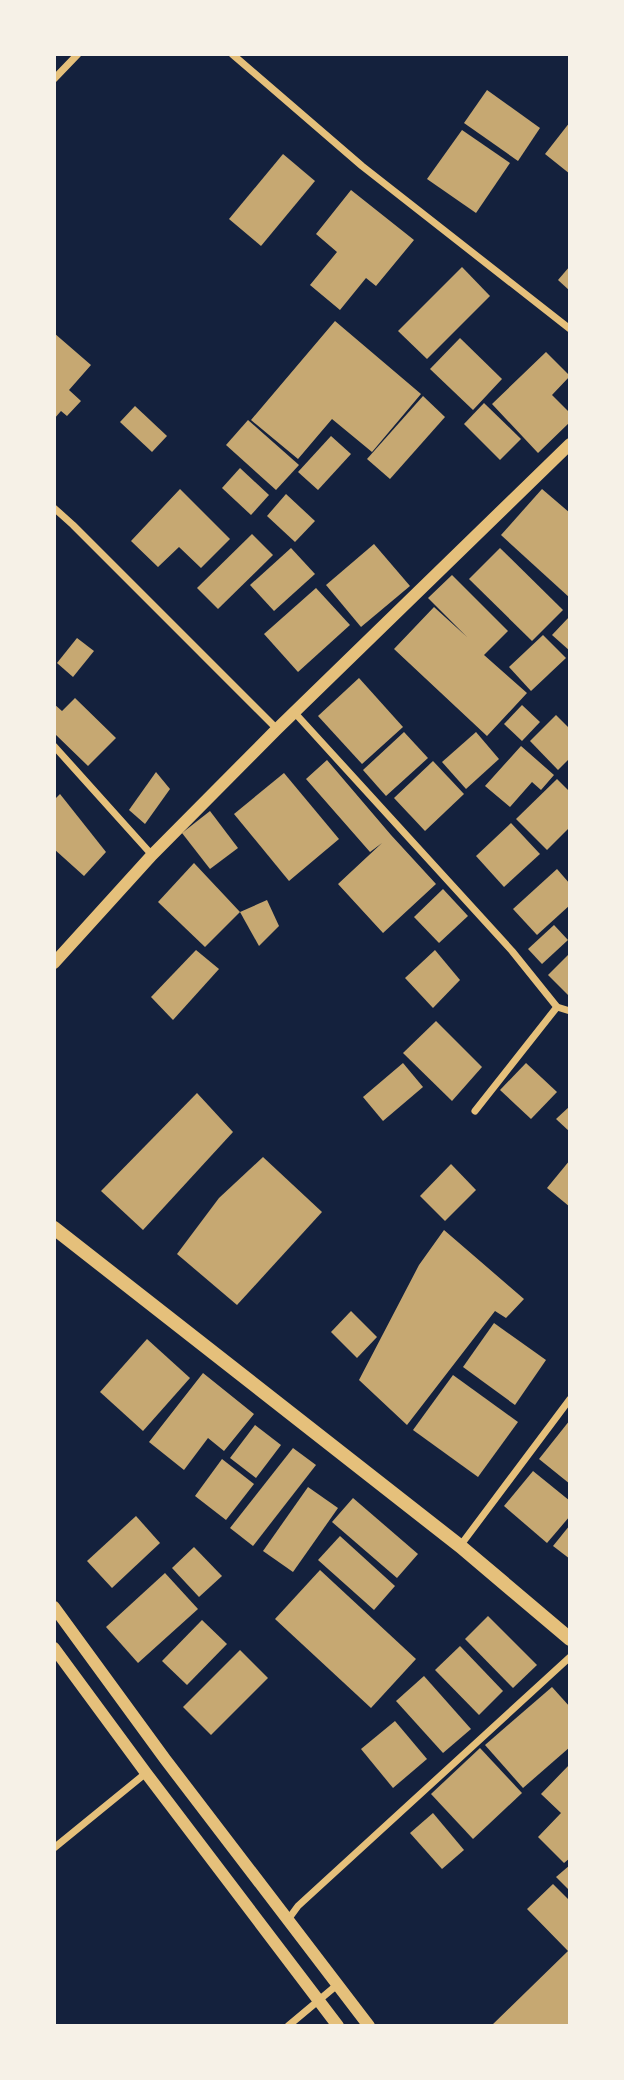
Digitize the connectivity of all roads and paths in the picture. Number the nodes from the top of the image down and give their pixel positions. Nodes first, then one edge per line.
1 (78, 54) edge
2 (232, 54) edge
3 (54, 79) edge
4 (570, 329) edge
5 (570, 444) edge
6 (54, 508) edge
7 (294, 712) junction
8 (276, 729) junction
9 (54, 746) edge
10 (152, 855) junction
11 (54, 962) edge
12 (557, 1007) junction
13 (570, 1012) edge
14 (475, 1111) dead end
15 (54, 1228) edge
16 (570, 1399) edge
17 (460, 1546) junction
18 (54, 1607) edge
19 (570, 1639) edge
20 (54, 1648) edge
21 (570, 1657) edge
22 (146, 1773) junction
23 (54, 1848) edge
24 (287, 1921) junction
25 (337, 1985) junction
26 (318, 1999) junction
27 (288, 2026) edge
28 (338, 2026) edge
29 (369, 2026) edge

1 - 3 street
2 - 4 street
5 - 7 street
6 - 8 street
7 - 8 street
7 - 12 street
8 - 10 street
9 - 10 street
10 - 11 street
12 - 13 street
12 - 14 street
15 - 17 main road
16 - 17 street
17 - 19 main road
18 - 24 street
20 - 22 street
21 - 24 street
22 - 23 street
22 - 26 street
24 - 25 street
25 - 26 street
25 - 29 street
26 - 27 street
26 - 28 street

